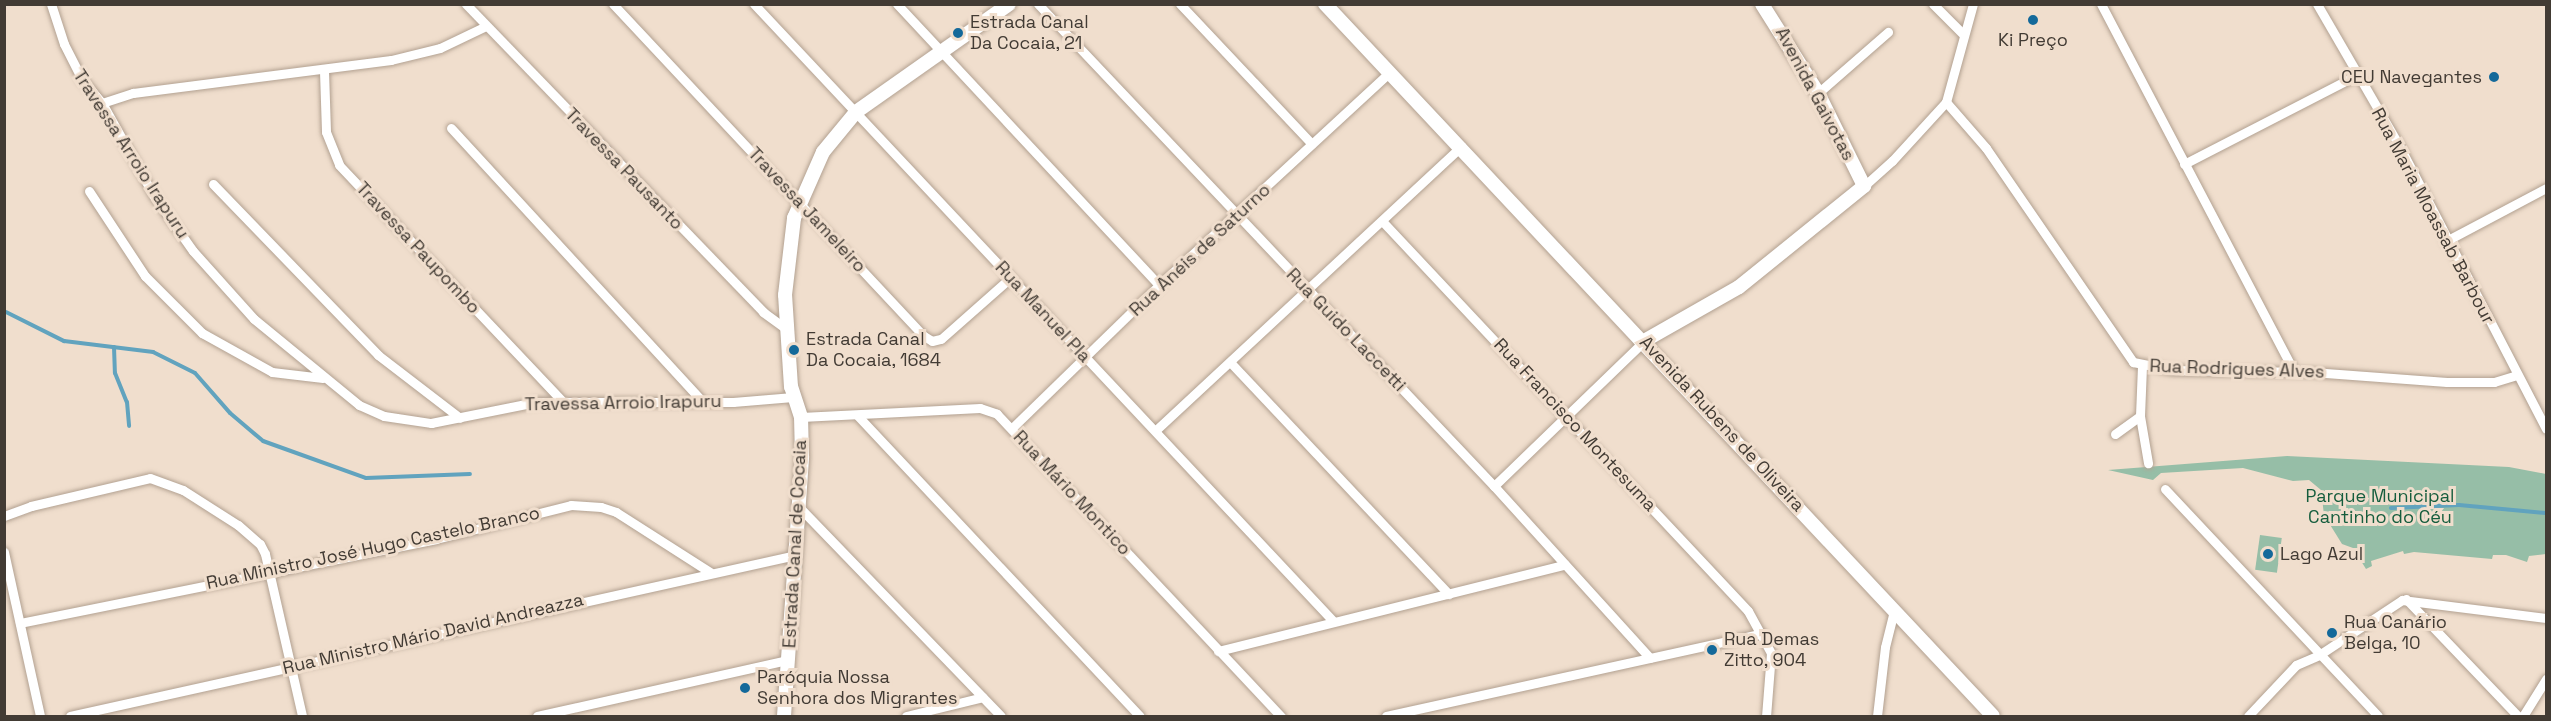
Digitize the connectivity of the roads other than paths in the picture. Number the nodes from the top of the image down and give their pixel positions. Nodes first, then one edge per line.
1 (51, 4) edge
2 (466, 4) edge
3 (613, 4) edge
4 (754, 4) edge
5 (897, 4) edge
6 (1009, 4) edge
7 (1038, 4) edge
8 (1180, 4) edge
9 (1325, 4) edge
10 (1762, 4) edge
11 (1933, 4) edge
12 (1973, 4) edge
13 (2101, 4) edge
14 (2317, 4) edge
15 (486, 26) junction
16 (1888, 32) dead end
17 (1964, 34) junction
18 (941, 52) junction
19 (324, 71) junction
20 (1388, 74) junction
21 (2357, 75) junction
22 (1818, 93) junction
23 (1946, 102) junction
24 (102, 104) junction
25 (856, 112) junction
26 (451, 128) dead end
27 (1312, 144) junction
28 (1462, 146) junction
29 (2184, 164) junction
30 (213, 184) dead end
31 (1864, 186) junction
32 (2547, 188) edge
33 (88, 191) dead end
34 (801, 203) junction
35 (1237, 216) junction
36 (1383, 222) junction
37 (2446, 241) junction
38 (1010, 278) junction
39 (1159, 285) junction
40 (1309, 291) junction
41 (786, 329) junction
42 (1644, 341) junction
43 (1086, 358) junction
44 (1230, 362) junction
45 (2142, 366) junction
46 (2294, 371) junction
47 (2517, 375) junction
48 (323, 378) junction
49 (793, 397) junction
50 (702, 400) junction
51 (563, 402) junction
52 (857, 415) junction
53 (2140, 416) junction
54 (801, 417) junction
55 (1568, 417) junction
56 (460, 418) junction
57 (1012, 427) junction
58 (2547, 429) edge
59 (1156, 430) junction
60 (2115, 434) dead end
61 (2148, 463) dead end
62 (1494, 486) junction
63 (2165, 489) dead end
64 (800, 508) junction
65 (4, 516) edge
66 (4, 552) edge
67 (796, 555) junction
68 (1564, 565) junction
69 (268, 570) junction
70 (710, 572) junction
71 (1449, 594) junction
72 (2406, 599) junction
73 (1894, 610) junction
74 (2547, 618) edge
75 (1332, 620) junction
76 (20, 623) junction
77 (1762, 633) junction
78 (1218, 651) junction
79 (2319, 655) junction
80 (1650, 658) junction
81 (788, 660) junction
82 (290, 666) junction
83 (2547, 679) edge
84 (984, 697) junction
85 (1980, 710) edge
86 (40, 717) edge
87 (70, 717) edge
88 (302, 717) edge
89 (537, 717) edge
90 (784, 717) edge
91 (906, 717) edge
92 (1001, 717) edge
93 (1140, 717) edge
94 (1281, 717) edge
95 (1386, 717) edge
96 (1766, 717) edge
97 (1877, 717) edge
98 (1994, 717) edge
99 (2248, 717) edge
100 (2378, 717) edge
101 (2518, 717) edge
102 (2523, 717) edge

1 - 24 street, Travessa Arroio Irapuru
2 - 15 street, Travessa Pausanto
3 - 34 street, Travessa Jameleiro
4 - 25 street, Rua Manuel Pla
5 - 18 street
6 - 18 main road, Estrada Canal de Cocaia
7 - 35 street, Rua Guido Laccetti
8 - 27 street
9 - 20 main road, Avenida Rubens de Oliveira
10 - 22 main road, Avenida Gaivotas
11 - 17 street
12 - 17 street
13 - 29 street
14 - 21 street, Rua Maria Moassab Barbour
15 - 19 street
15 - 41 street, Travessa Pausanto
16 - 22 street
17 - 23 street
18 - 25 main road, Estrada Canal de Cocaia
18 - 39 street
19 - 24 street
19 - 51 street, Travessa Paupombo
20 - 27 street, Rua Anéis de Saturno
20 - 28 main road, Avenida Rubens de Oliveira
21 - 29 street
21 - 37 street, Rua Maria Moassab Barbour
22 - 31 main road, Avenida Gaivotas
23 - 31 street
23 - 45 street, Rua Rodrigues Alves
24 - 48 street, Travessa Arroio Irapuru
25 - 34 main road, Estrada Canal de Cocaia
25 - 38 street, Rua Manuel Pla
26 - 50 street
27 - 35 street, Rua Anéis de Saturno
28 - 36 street
28 - 42 main road, Avenida Rubens de Oliveira
29 - 46 street
30 - 56 street
31 - 42 main road
32 - 37 street
33 - 48 street
34 - 38 street, Travessa Jameleiro
34 - 41 main road, Estrada Canal de Cocaia
35 - 39 street, Rua Anéis de Saturno
35 - 40 street, Rua Guido Laccetti
36 - 40 street
36 - 55 street, Rua Francisco Montesuma
37 - 47 street, Rua Maria Moassab Barbour
38 - 43 street, Rua Manuel Pla
39 - 43 street, Rua Anéis de Saturno
40 - 44 street
40 - 62 street, Rua Guido Laccetti
41 - 49 main road, Estrada Canal de Cocaia
42 - 55 street
42 - 73 main road, Avenida Rubens de Oliveira
43 - 57 street, Rua Anéis de Saturno
43 - 59 street, Rua Manuel Pla
44 - 59 street
44 - 71 street
45 - 46 street, Rua Rodrigues Alves
45 - 53 street
46 - 47 street, Rua Rodrigues Alves
47 - 58 street, Rua Maria Moassab Barbour
48 - 56 street, Travessa Arroio Irapuru
49 - 50 street, Travessa Arroio Irapuru
49 - 54 main road, Estrada Canal de Cocaia
50 - 51 street, Travessa Arroio Irapuru
51 - 56 street, Travessa Arroio Irapuru
52 - 54 street, Rua Mário Montico
52 - 57 street, Rua Mário Montico
52 - 93 street
53 - 60 street
53 - 61 street
54 - 64 main road, Estrada Canal de Cocaia
55 - 62 street
55 - 77 street, Rua Francisco Montesuma
57 - 78 street, Rua Mário Montico
59 - 75 street, Rua Manuel Pla
62 - 68 street, Rua Guido Laccetti
63 - 79 street
64 - 67 main road, Estrada Canal de Cocaia
64 - 84 street
65 - 69 street
66 - 76 street
67 - 70 street, Rua Ministro Mário David Andreazza
67 - 81 main road, Estrada Canal de Cocaia
68 - 71 street
68 - 80 street, Rua Guido Laccetti
69 - 70 street, Rua Ministro José Hugo Castelo Branco
69 - 76 street, Rua Ministro José Hugo Castelo Branco
69 - 82 street
70 - 82 street, Rua Ministro Mário David Andreazza
71 - 75 street
72 - 74 street
72 - 79 street
72 - 101 street
73 - 85 main road, Avenida Rubens de Oliveira
73 - 97 street
75 - 78 street
76 - 86 street
77 - 80 street
77 - 96 street
78 - 94 street, Rua Mário Montico
79 - 99 street
79 - 100 street
80 - 95 street
81 - 89 street
81 - 90 main road, Estrada Canal de Cocaia
82 - 87 street, Rua Ministro Mário David Andreazza
82 - 88 street
83 - 102 street
84 - 91 street
84 - 92 street
85 - 98 main road, Avenida Rubens de Oliveira

